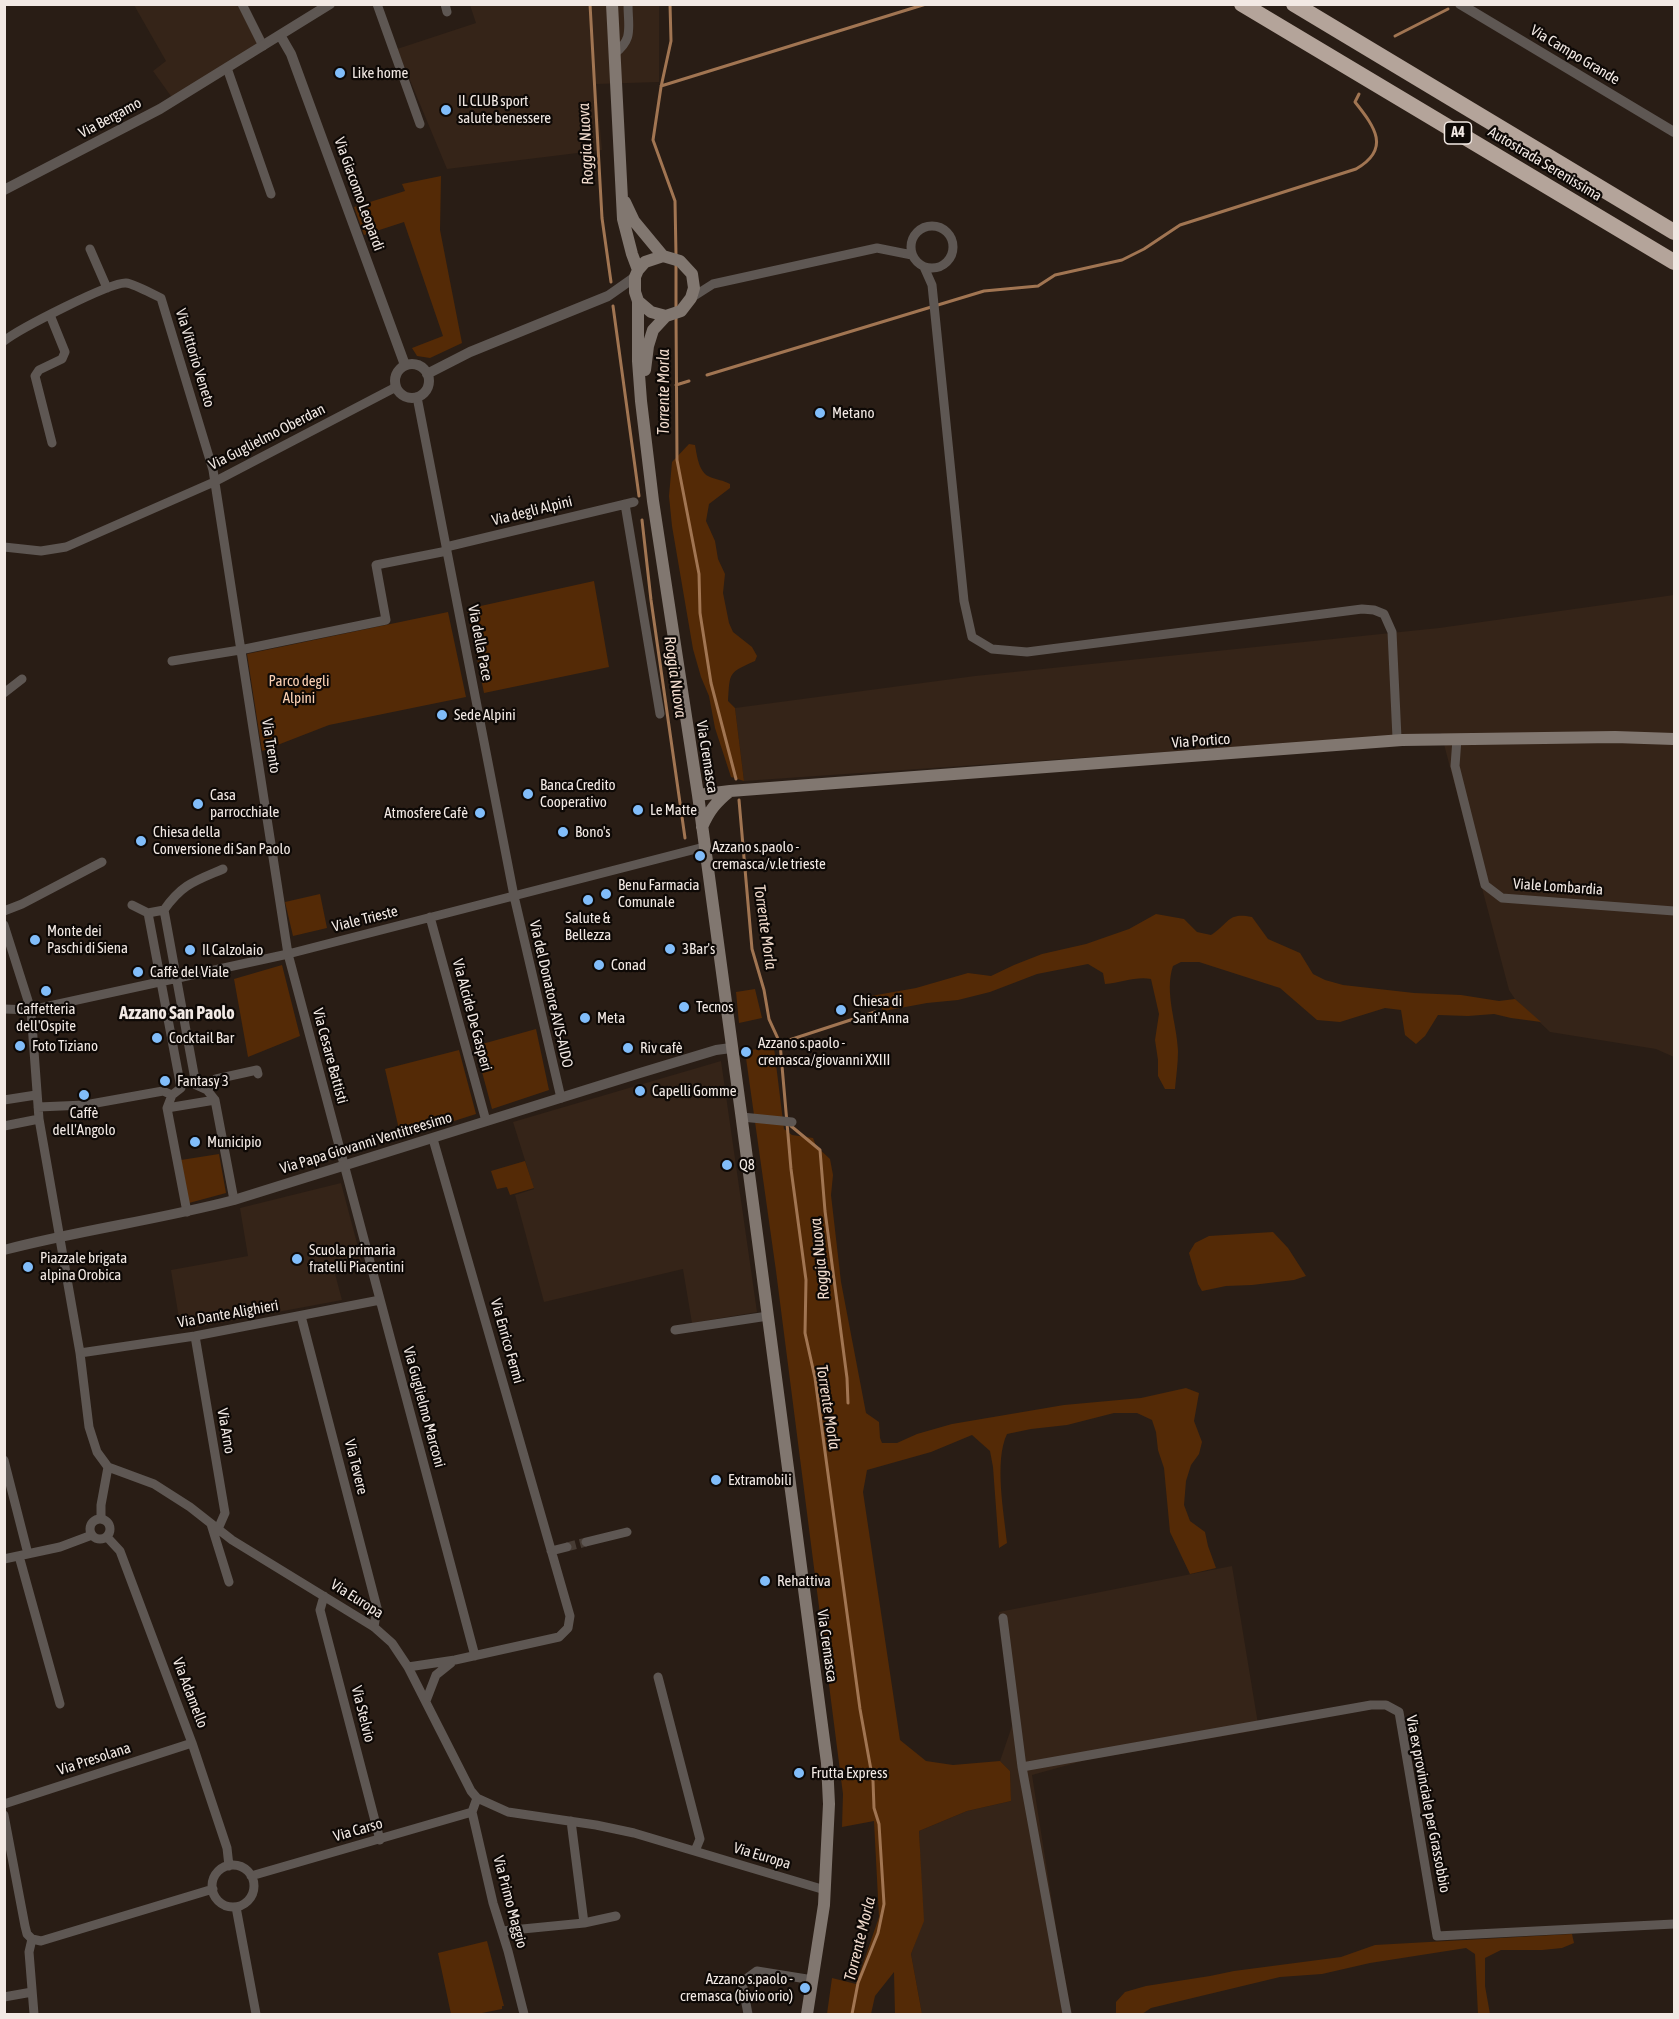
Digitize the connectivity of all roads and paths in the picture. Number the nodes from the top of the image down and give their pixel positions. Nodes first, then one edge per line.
1 (242, 4) edge
2 (330, 4) edge
3 (377, 4) edge
4 (612, 4) edge
5 (628, 4) edge
6 (1242, 4) edge
7 (1294, 4) edge
8 (1460, 4) edge
9 (280, 35) junction
10 (263, 46) junction
11 (614, 54) junction
12 (227, 68) junction
13 (420, 124) dead end
14 (1674, 132) edge
15 (4, 190) edge
16 (271, 194) dead end
17 (622, 196) junction
18 (1674, 232) edge
19 (913, 238) junction
20 (90, 249) dead end
21 (894, 250) junction
22 (912, 255) junction
23 (672, 258) junction
24 (1674, 262) edge
25 (924, 267) junction
26 (940, 267) junction
27 (637, 274) junction
28 (693, 278) junction
29 (713, 284) junction
30 (932, 285) junction
31 (107, 288) junction
32 (608, 296) junction
33 (636, 296) junction
34 (692, 298) junction
35 (672, 314) junction
36 (50, 315) junction
37 (4, 341) edge
38 (405, 365) junction
39 (427, 374) junction
40 (396, 387) junction
41 (417, 397) junction
42 (641, 400) junction
43 (52, 443) dead end
44 (214, 482) junction
45 (4, 547) edge
46 (447, 549) junction
47 (240, 650) junction
48 (172, 661) dead end
49 (22, 679) dead end
50 (4, 693) edge
51 (660, 714) dead end
52 (1457, 739) junction
53 (1674, 739) edge
54 (1402, 740) junction
55 (730, 791) junction
56 (698, 795) junction
57 (702, 828) junction
58 (704, 847) junction
59 (102, 862) dead end
60 (223, 869) dead end
61 (514, 896) junction
62 (132, 905) dead end
63 (164, 910) junction
64 (4, 911) edge
65 (1674, 911) edge
66 (148, 913) junction
67 (430, 917) junction
68 (4, 925) edge
69 (288, 954) junction
70 (176, 978) junction
71 (160, 981) junction
72 (4, 1009) edge
73 (31, 1010) junction
74 (731, 1048) junction
75 (258, 1074) dead end
76 (196, 1085) junction
77 (181, 1088) junction
78 (207, 1090) junction
79 (36, 1095) junction
80 (172, 1095) junction
81 (561, 1098) junction
82 (4, 1100) edge
83 (215, 1100) junction
84 (38, 1107) junction
85 (167, 1108) junction
86 (742, 1118) junction
87 (39, 1119) junction
88 (486, 1121) junction
89 (792, 1122) dead end
90 (4, 1126) edge
91 (433, 1139) junction
92 (344, 1166) junction
93 (234, 1200) junction
94 (187, 1212) junction
95 (60, 1236) junction
96 (4, 1250) edge
97 (380, 1300) junction
98 (301, 1316) junction
99 (768, 1316) junction
100 (675, 1330) dead end
101 (195, 1336) junction
102 (80, 1353) junction
103 (4, 1460) edge
104 (108, 1467) junction
105 (101, 1519) junction
106 (215, 1527) junction
107 (627, 1532) dead end
108 (92, 1535) junction
109 (107, 1537) junction
110 (586, 1542) tunnel mouth
111 (567, 1547) tunnel mouth
112 (551, 1551) junction
113 (24, 1555) junction
114 (4, 1559) edge
115 (229, 1582) dead end
116 (324, 1596) junction
117 (1003, 1618) dead end
118 (374, 1627) junction
119 (475, 1656) junction
120 (455, 1660) junction
121 (408, 1667) junction
122 (658, 1677) dead end
123 (426, 1701) junction
124 (60, 1704) dead end
125 (192, 1743) junction
126 (1022, 1767) junction
127 (477, 1798) junction
128 (4, 1804) edge
129 (472, 1812) junction
130 (4, 1815) edge
131 (571, 1821) junction
132 (380, 1840) junction
133 (695, 1851) junction
134 (229, 1866) junction
135 (251, 1876) junction
136 (213, 1889) junction
137 (825, 1890) junction
138 (236, 1907) junction
139 (616, 1916) dead end
140 (584, 1923) junction
141 (1674, 1924) edge
142 (502, 1931) junction
143 (32, 1940) junction
144 (813, 1980) junction
145 (32, 1992) junction
146 (4, 1997) edge
147 (34, 2014) edge
148 (256, 2014) edge
149 (524, 2014) edge
150 (748, 2014) edge
151 (807, 2014) edge
152 (1067, 2014) edge

1 - 10 street
2 - 9 street, Via Bergamo
3 - 13 street
4 - 11 main road, Via Cremasca
5 - 11 street
6 - 24 highway, Autostrada Serenissima / A4
7 - 18 highway, Autostrada Serenissima / A4
8 - 14 street, Via Campo Grande
9 - 10 street, Via Bergamo
9 - 38 street, Via Giacomo Leopardi
10 - 12 street, Via Bergamo
11 - 17 main road, Via Cremasca
12 - 15 street, Via Bergamo
12 - 16 street
17 - 23 main road, Via Cremasca
17 - 27 main road, Via Cremasca
19 - 21 street
19 - 22 street
19 - 26 street
20 - 31 street
21 - 22 street
21 - 29 street
22 - 25 street
23 - 27 main road
23 - 28 main road, Via Cremasca
25 - 26 street
25 - 30 street
26 - 30 street
27 - 32 street
27 - 33 main road, Via Cremasca
28 - 29 street
28 - 34 main road
29 - 34 street
30 - 54 street
31 - 36 street, Via Vittorio Veneto
31 - 44 street, Via Vittorio Veneto
32 - 33 street
32 - 39 street
33 - 35 main road
33 - 42 main road, Via Cremasca
34 - 35 main road, Via Cremasca
35 - 42 main road, Via Cremasca
36 - 37 street, Via Vittorio Veneto
36 - 43 street
38 - 39 street
38 - 40 street
39 - 41 street
40 - 41 street
40 - 44 street, Via Guglielmo Oberdan
41 - 46 street, Via della Pace
42 - 56 main road, Via Cremasca
44 - 45 street, Via Guglielmo Oberdan
44 - 47 street, Via Trento
46 - 47 street
46 - 51 street, Via degli Alpini
46 - 61 street, Via della Pace
47 - 48 street
47 - 69 street, Via Trento
49 - 50 street
52 - 53 main road, Via Portico
52 - 54 main road, Via Portico
52 - 65 street, Viale Lombardia
54 - 55 main road, Via Portico
55 - 56 main road, Via Portico
55 - 57 main road
56 - 57 main road, Via Cremasca
57 - 58 main road, Via Cremasca
58 - 61 street, Viale Trieste
58 - 74 main road, Via Cremasca
59 - 64 street
60 - 63 street
61 - 67 street, Viale Trieste
61 - 81 street, Via del Donatore AVIS-AIDO
62 - 66 street
63 - 66 street
63 - 70 street
66 - 71 street
67 - 69 street, Viale Trieste
67 - 88 street, Via Alcide De Gasperi
68 - 73 street
69 - 70 street, Viale Trieste
69 - 92 street, Via Cesare Battisti
70 - 71 street, Viale Trieste
70 - 76 street
71 - 73 street, Viale Trieste
71 - 77 street
72 - 73 street, Viale Trieste
73 - 79 street
74 - 81 street, Via Papa Giovanni Ventitreesimo
74 - 86 main road, Via Cremasca
75 - 78 street
76 - 77 street
76 - 78 street
77 - 80 street
78 - 83 street
79 - 82 street
79 - 84 street
80 - 84 street
80 - 85 street
81 - 88 street, Via Papa Giovanni Ventitreesimo
83 - 85 street
83 - 93 street
84 - 87 street
85 - 94 street
86 - 89 street
86 - 99 main road, Via Cremasca
87 - 90 street
87 - 95 street
88 - 91 street, Via Papa Giovanni Ventitreesimo
91 - 92 street, Via Papa Giovanni Ventitreesimo
91 - 112 street, Via Enrico Fermi
92 - 93 street, Via Papa Giovanni Ventitreesimo
92 - 97 street, Via Guglielmo Marconi
93 - 94 street, Via Papa Giovanni Ventitreesimo
94 - 95 street, Via Papa Giovanni Ventitreesimo
95 - 96 street, Via Papa Giovanni Ventitreesimo
95 - 102 street
97 - 98 street, Via Dante Alighieri
97 - 119 street, Via Guglielmo Marconi
98 - 101 street, Via Dante Alighieri
98 - 118 street, Via Tevere
99 - 100 street
99 - 137 main road, Via Cremasca
101 - 102 street, Via Dante Alighieri
101 - 106 street, Via Arno
102 - 104 street
103 - 113 street
104 - 105 street
104 - 106 street, Via Europa
105 - 108 street
105 - 109 street
106 - 115 street
106 - 116 street, Via Europa
107 - 110 street
108 - 109 street
108 - 113 street
109 - 125 street, Via Adamello
111 - 112 street
112 - 119 street, Via Enrico Fermi
113 - 114 street
113 - 124 street
116 - 118 street, Via Europa
116 - 132 street, Via Stelvio
117 - 126 street
118 - 121 street, Via Europa
119 - 120 street, Via Enrico Fermi
120 - 121 street, Via Enrico Fermi
120 - 123 street
121 - 123 street, Via Europa
122 - 133 street
123 - 127 street, Via Europa
125 - 128 street, Via Presolana
125 - 134 street, Via Adamello
126 - 141 street, Via ex provinciale per Grassobbio
126 - 152 street
127 - 129 street
127 - 131 street, Via Europa
129 - 132 street, Via Carso
129 - 142 street, Via Primo Maggio
130 - 143 street
131 - 133 street, Via Europa
131 - 140 street
132 - 135 street, Via Carso
133 - 137 street, Via Europa
134 - 135 street
134 - 136 street
135 - 138 street
136 - 138 street
136 - 143 street
137 - 144 main road, Via Cremasca
138 - 148 street
139 - 140 street
140 - 142 street
142 - 149 street, Via Primo Maggio
143 - 145 street
144 - 150 street
144 - 151 main road, Via Cremasca
145 - 146 street
145 - 147 street

